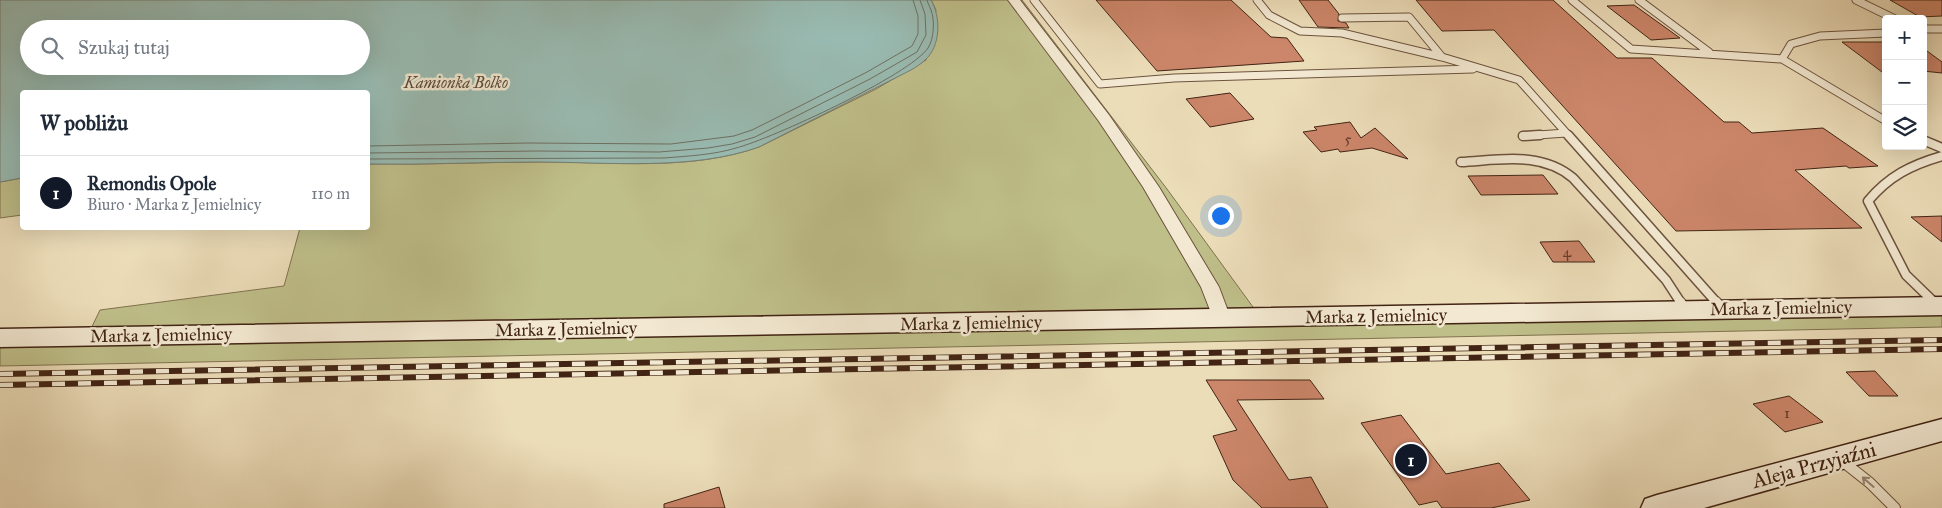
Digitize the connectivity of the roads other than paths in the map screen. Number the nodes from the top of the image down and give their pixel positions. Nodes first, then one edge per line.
1 (1014, 0) edge
2 (1034, 0) edge
3 (1257, 0) edge
4 (1572, 0) edge
5 (1639, 0) edge
6 (1856, 0) edge
7 (1887, 15) edge
8 (1342, 18) dead end
9 (1927, 29) edge
10 (1942, 29) edge
11 (1882, 32) edge
12 (1709, 52) junction
13 (1442, 57) junction
14 (1782, 59) junction
15 (1480, 68) junction
16 (1882, 119) edge
17 (1566, 133) junction
18 (1523, 136) dead end
19 (1927, 142) edge
20 (1942, 148) edge
21 (1942, 156) edge
22 (1461, 162) dead end
23 (1940, 306) edge
24 (1722, 309) junction
25 (1685, 310) junction
26 (1222, 319) junction
27 (0, 338) edge
28 (1942, 430) edge
29 (1839, 458) junction
30 (1677, 506) edge
31 (1895, 508) edge

1 - 26 street
2 - 15 lane
3 - 13 lane
4 - 12 lane
5 - 12 lane
6 - 7 lane
8 - 13 lane
9 - 10 lane
11 - 14 lane
12 - 14 lane
13 - 15 lane
14 - 16 lane
15 - 17 lane
17 - 18 lane
17 - 24 lane
19 - 20 lane
21 - 23 lane
22 - 25 lane
23 - 24 main road, Marka z Jemielnicy
24 - 25 main road, Marka z Jemielnicy
25 - 26 main road, Marka z Jemielnicy
26 - 27 main road, Marka z Jemielnicy
28 - 29 main road, Aleja Przyjaźni
29 - 30 main road, Aleja Przyjaźni
31 -> 29 lane

